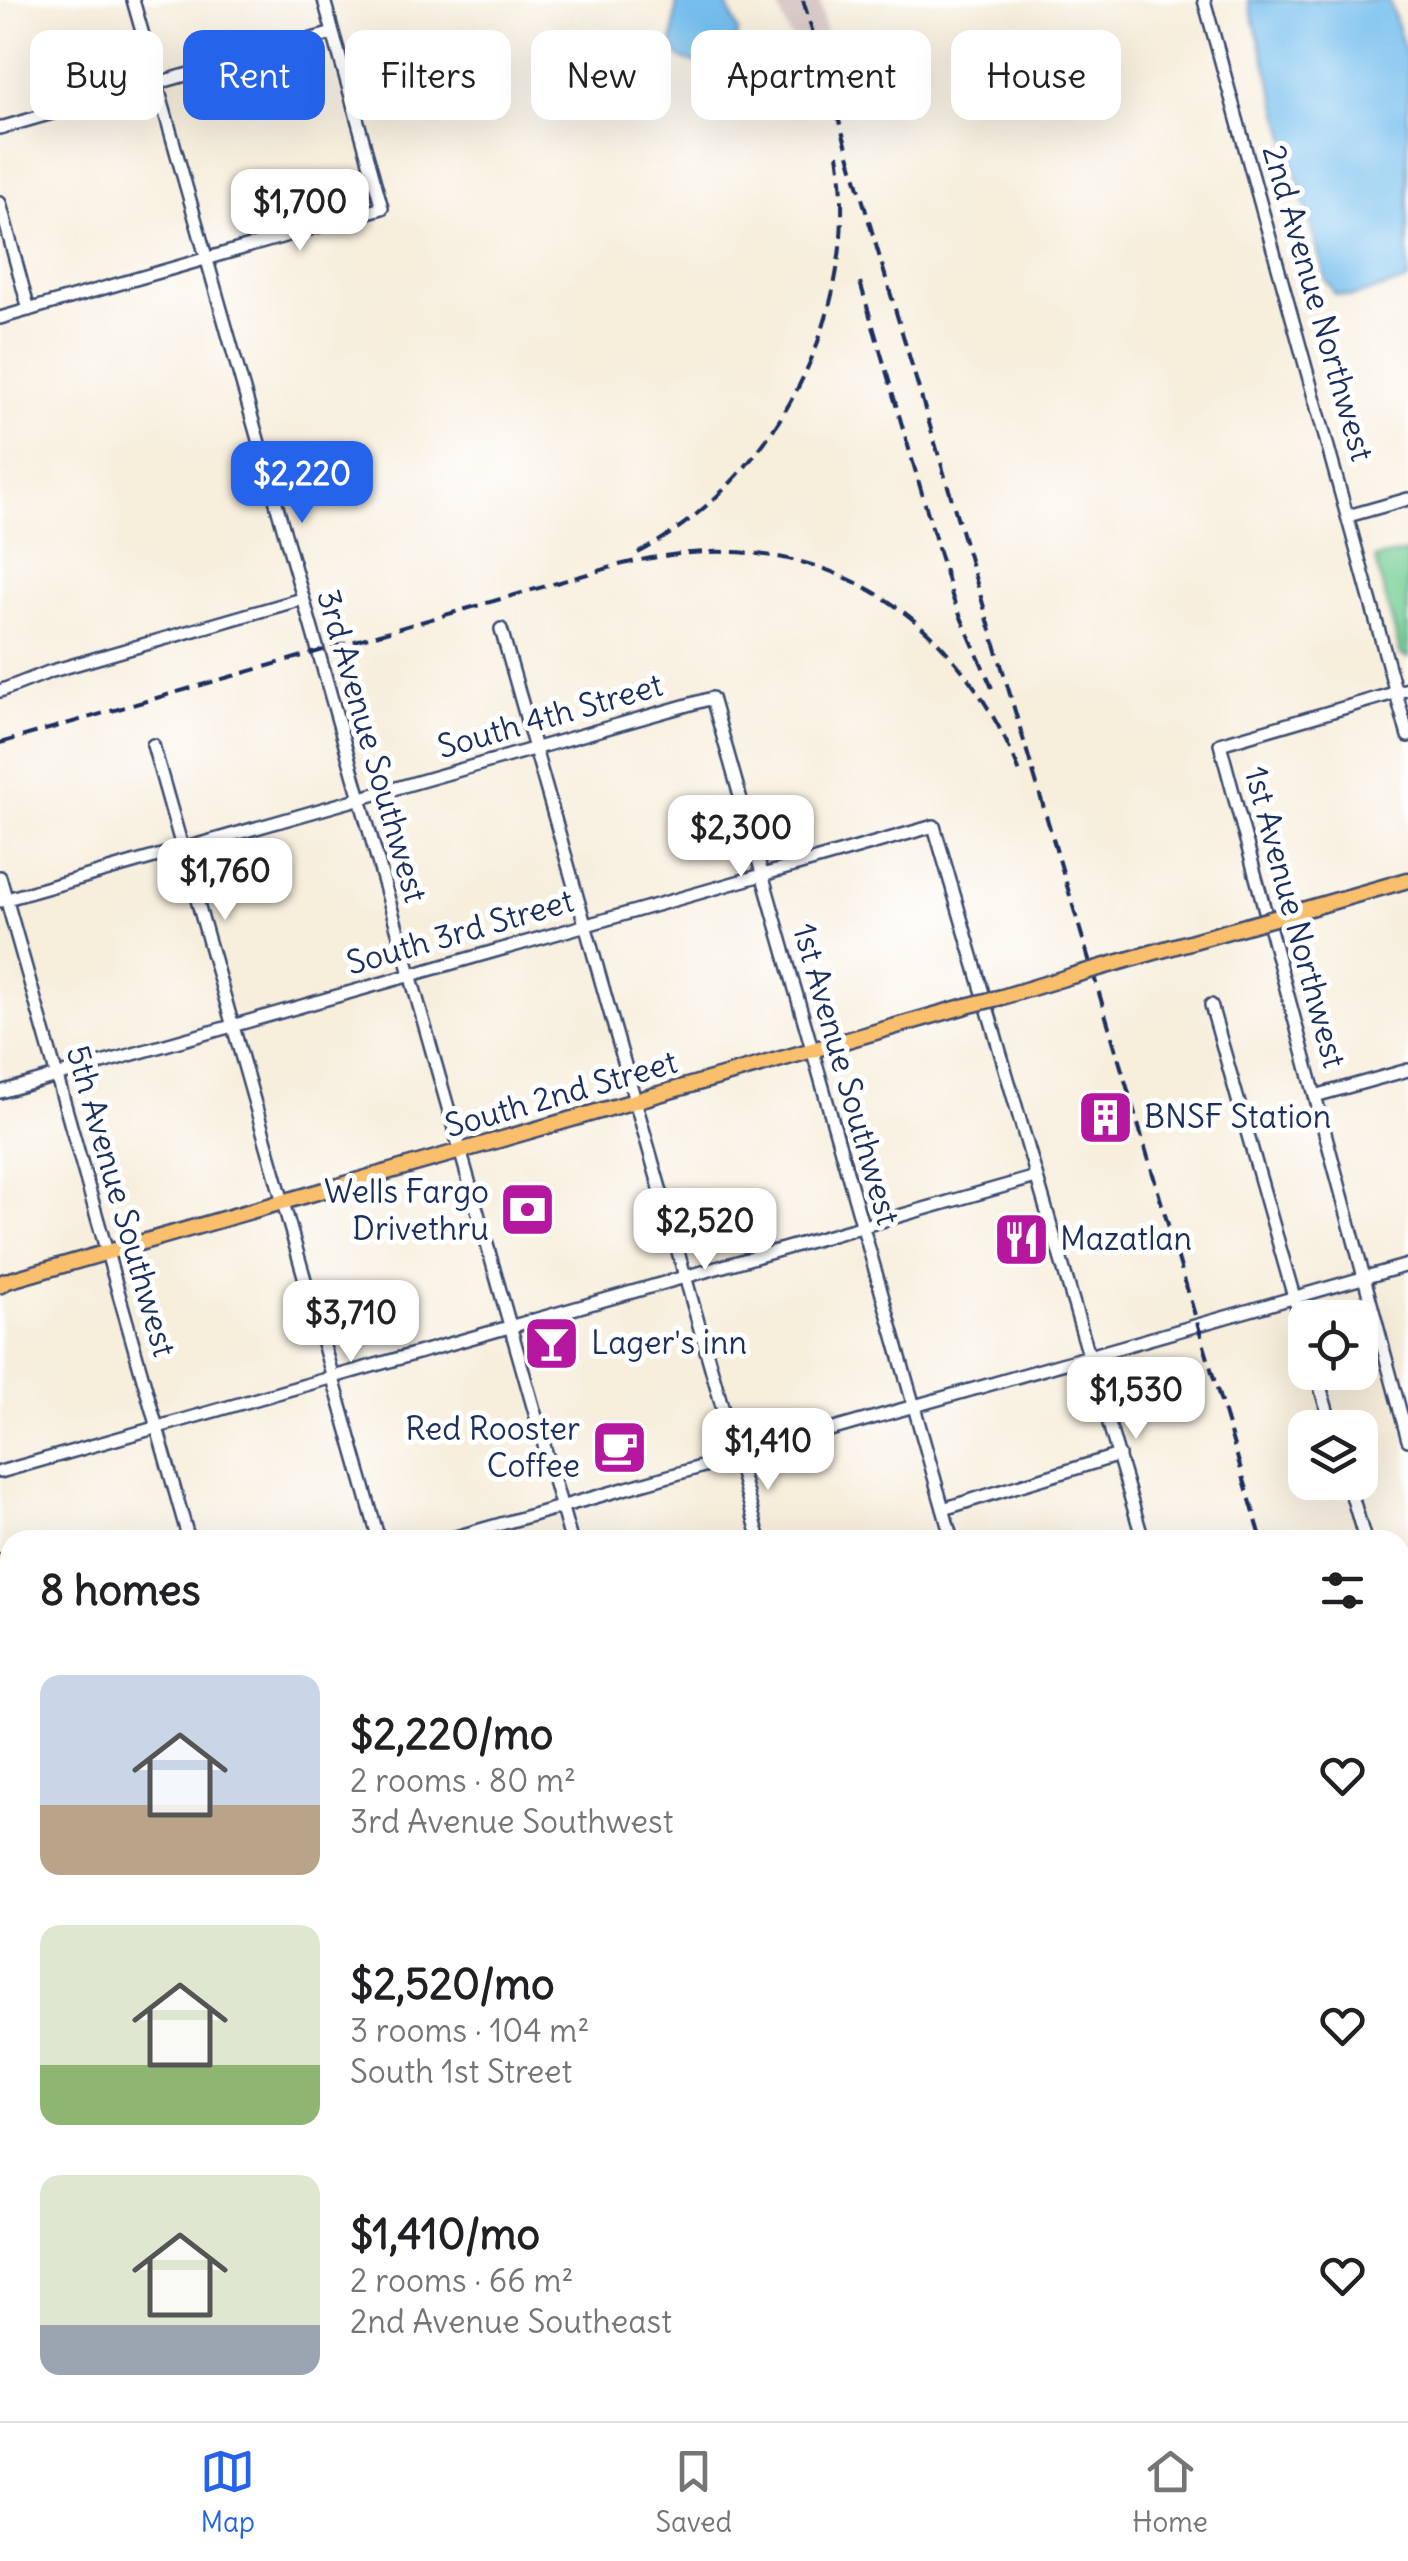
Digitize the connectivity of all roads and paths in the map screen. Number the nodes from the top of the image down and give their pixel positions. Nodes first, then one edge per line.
1 (133, 0) edge
2 (324, 0) edge
3 (1204, 0) edge
4 (141, 30) edge
5 (333, 33) junction
6 (163, 82) edge
7 (163, 109) edge
8 (30, 120) edge
9 (0, 128) edge
10 (0, 202) edge
11 (206, 260) junction
12 (30, 310) junction
13 (0, 318) edge
14 (1408, 499) edge
15 (1348, 516) junction
16 (302, 599) junction
17 (501, 629) dead end
18 (0, 691) edge
19 (1402, 691) edge
20 (712, 698) joint
21 (1408, 736) edge
22 (152, 745) dead end
23 (536, 749) junction
24 (358, 800) junction
25 (182, 850) junction
26 (761, 875) junction
27 (0, 877) edge
28 (1408, 880) edge
29 (3, 900) edge
30 (585, 925) junction
31 (409, 975) junction
32 (1211, 1006) dead end
33 (232, 1026) junction
34 (811, 1051) junction
35 (1408, 1070) edge
36 (56, 1076) junction
37 (0, 1092) edge
38 (1315, 1096) junction
39 (635, 1100) junction
40 (460, 1152) junction
41 (1036, 1177) junction
42 (282, 1202) junction
43 (861, 1227) junction
44 (107, 1252) junction
45 (1408, 1265) edge
46 (685, 1277) junction
47 (1364, 1278) junction
48 (2, 1283) edge
49 (1294, 1298) junction
50 (510, 1328) junction
51 (1089, 1356) junction
52 (334, 1378) junction
53 (913, 1407) junction
54 (158, 1428) junction
55 (1408, 1440) edge
56 (1119, 1455) junction
57 (737, 1458) junction
58 (0, 1472) edge
59 (1353, 1500) edge
60 (561, 1507) junction
61 (942, 1509) junction
62 (186, 1530) edge
63 (376, 1530) edge
64 (480, 1530) edge
65 (568, 1530) edge
66 (757, 1530) edge
67 (949, 1530) edge
68 (1140, 1530) edge
69 (1362, 1530) edge

1 - 4 street, 3rd Avenue Southwest
2 - 5 street
3 - 15 street, 2nd Avenue Northwest
5 - 6 street
5 - 11 street
7 - 11 street, 3rd Avenue Southwest
8 - 9 street
10 - 12 street
11 - 12 street
11 - 16 street, 3rd Avenue Southwest
12 - 13 street
14 - 15 street
15 - 19 street, 2nd Avenue Northwest
16 - 18 street
16 - 24 street, 3rd Avenue Southwest
17 - 23 street
19 - 21 street, 2nd Avenue Northwest
19 - 38 street, 1st Avenue Northwest
20 - 23 street, South 4th Street
20 - 26 street, 1st Avenue Southwest
22 - 25 street
23 - 24 street, South 4th Street
23 - 30 street
24 - 25 street, South 4th Street
24 - 31 street, 3rd Avenue Southwest
25 - 29 street, South 4th Street
25 - 33 street
26 - 30 street, South 3rd Street
26 - 34 street, 1st Avenue Southwest
26 - 41 street, South 3rd Street
27 - 29 street, 5th Avenue Southwest
28 - 34 main road, South 2nd Street, bridge
29 - 36 street, 5th Avenue Southwest
30 - 31 street, South 3rd Street
30 - 39 street
31 - 33 street, South 3rd Street
31 - 40 street, 3rd Avenue Southwest
32 - 49 street
33 - 36 street, South 3rd Street
33 - 42 street
34 - 39 main road, South 2nd Street
34 - 43 street, 1st Avenue Southwest
35 - 38 street
36 - 37 street, South 3rd Street
36 - 44 street, 5th Avenue Southwest
38 - 47 street, 1st Avenue Northwest
39 - 40 main road, South 2nd Street
39 - 46 street
40 - 42 main road, South 2nd Street
40 - 50 street, 3rd Avenue Southwest
41 - 43 street
41 - 51 street
42 - 44 main road, South 2nd Street
42 - 52 street
43 - 46 street
43 - 53 street, 1st Avenue Southwest
44 - 48 main road, South 2nd Street
44 - 54 street, 5th Avenue Southwest
45 - 47 street
46 - 50 street
46 - 57 street
47 - 49 street
47 - 55 street, 1st Avenue Northwest
49 - 51 street
50 - 52 street
50 - 60 street, 3rd Avenue Southwest
51 - 53 street
51 - 56 street
52 - 54 street
52 - 63 street
53 - 57 street
53 - 61 street, 1st Avenue Southwest
54 - 58 street
54 - 62 street, 5th Avenue Southwest
56 - 61 street
56 - 68 street
57 - 60 street
57 - 66 street
59 - 69 street
60 - 64 street
60 - 65 street, 3rd Avenue Southwest
61 - 67 street, 1st Avenue Southwest

